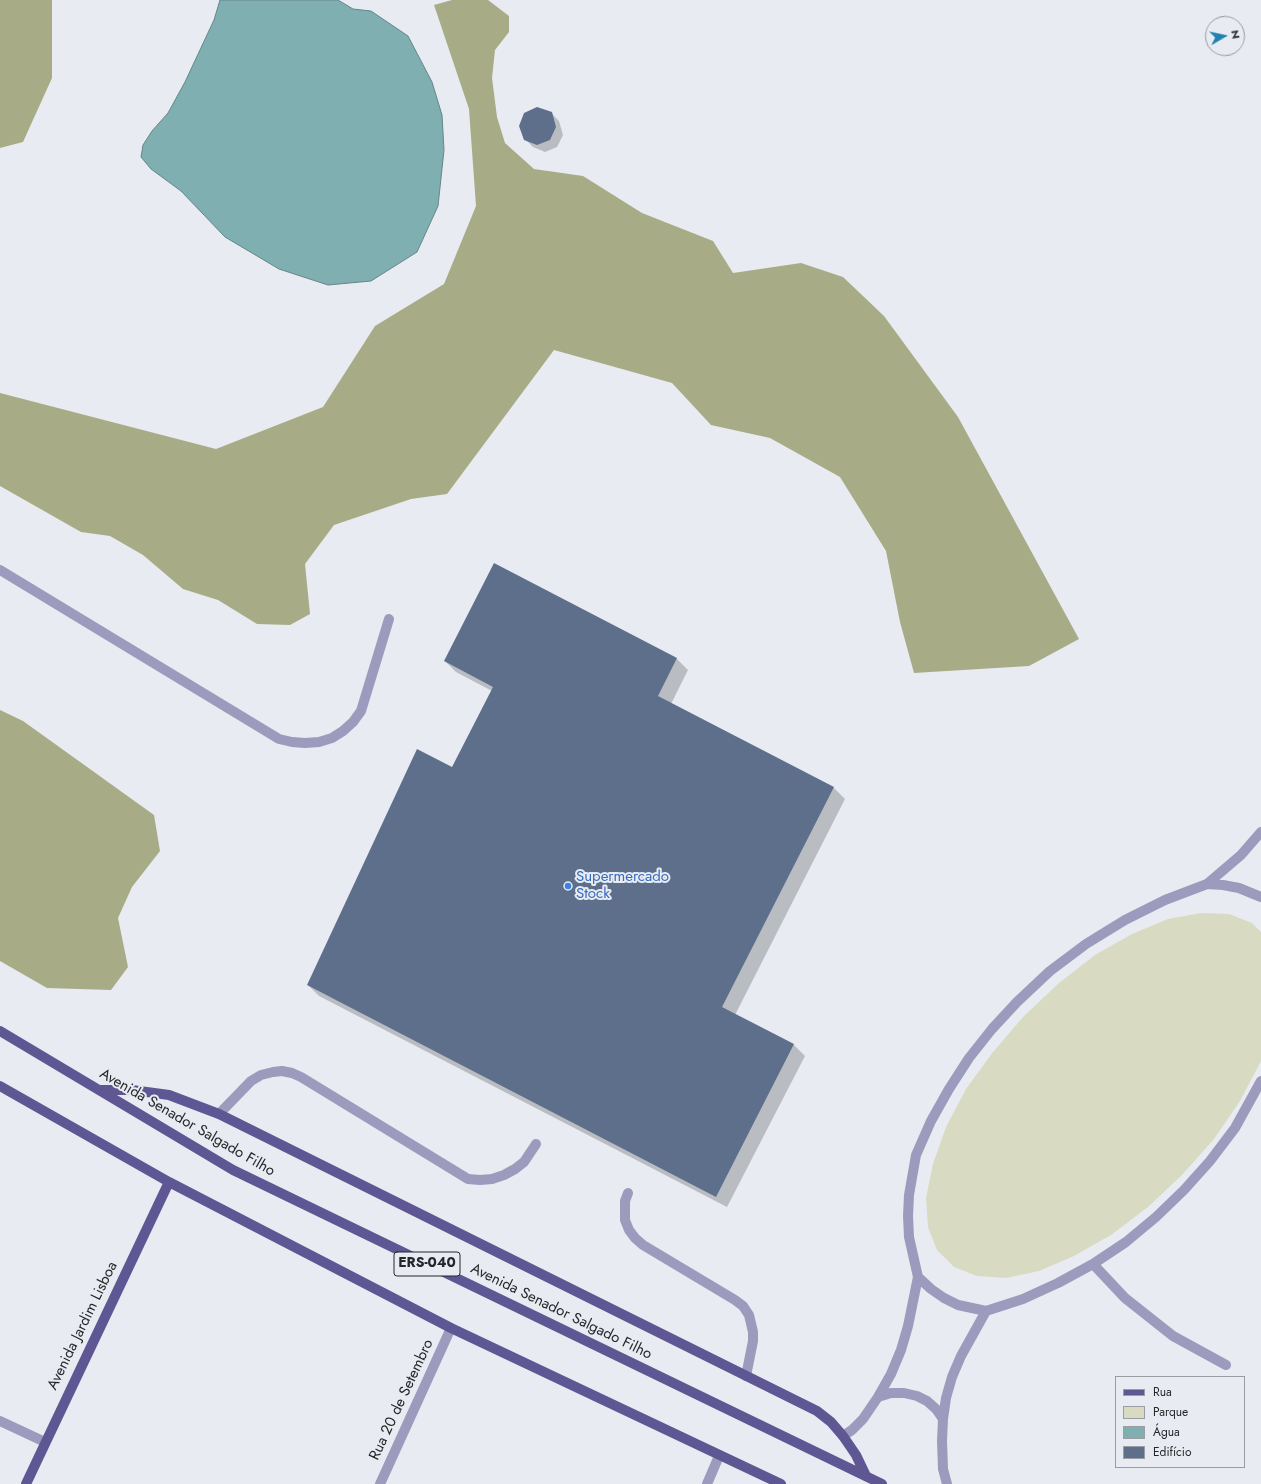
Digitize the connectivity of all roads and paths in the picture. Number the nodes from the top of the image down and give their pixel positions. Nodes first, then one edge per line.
1 (0, 570) edge
2 (390, 619) dead end
3 (1261, 832) edge
4 (1207, 884) junction
5 (1261, 897) edge
6 (0, 1031) edge
7 (1261, 1081) edge
8 (0, 1086) edge
9 (98, 1090) junction
10 (219, 1114) junction
11 (536, 1144) dead end
12 (169, 1182) junction
13 (628, 1193) dead end
14 (1093, 1264) junction
15 (918, 1277) junction
16 (986, 1311) junction
17 (451, 1328) junction
18 (1226, 1365) dead end
19 (746, 1376) junction
20 (878, 1397) junction
21 (943, 1420) junction
22 (0, 1421) edge
23 (843, 1436) junction
24 (45, 1442) junction
25 (719, 1456) junction
26 (866, 1476) junction
27 (26, 1484) edge
28 (380, 1484) edge
29 (707, 1484) edge
30 (781, 1484) edge
31 (882, 1484) edge
32 (947, 1484) edge

1 - 2 street
3 - 4 street
4 - 5 street
4 - 15 street
6 - 9 main road, Avenida Senador Salgado Filho / ERS-040
7 - 14 street
8 - 12 main road, ERS-040
9 - 10 main road
9 - 26 main road, Avenida Senador Salgado Filho / ERS-040
10 - 11 street
10 - 19 main road
12 - 17 main road, ERS-040
12 - 24 main road, Avenida Jardim Lisboa
13 - 19 street
14 - 16 street
14 - 18 street
15 - 16 street
15 - 20 street
16 - 21 street
17 - 25 main road, ERS-040
17 - 28 street, Rua 20 de Setembro
19 - 23 main road
20 - 21 street
20 - 23 street
21 - 32 street
22 - 24 street
23 - 26 main road
24 - 27 main road, Avenida Jardim Lisboa
25 - 29 street
25 - 30 main road, ERS-040
26 - 31 main road, Avenida Senador Salgado Filho / ERS-040

